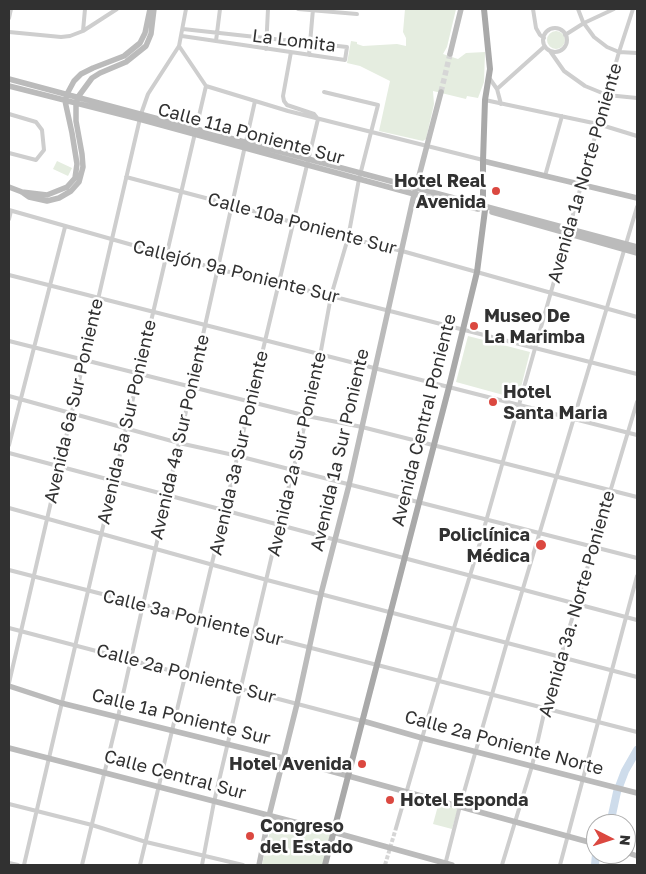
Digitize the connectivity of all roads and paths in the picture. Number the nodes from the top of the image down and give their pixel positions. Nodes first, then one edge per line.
1 (11, 9) edge
2 (85, 9) edge
3 (117, 9) edge
4 (150, 9) edge
5 (154, 9) edge
6 (186, 9) edge
7 (220, 9) edge
8 (268, 9) edge
9 (298, 9) edge
10 (313, 9) edge
11 (461, 9) edge
12 (484, 9) edge
13 (532, 9) edge
14 (578, 9) edge
15 (614, 9) edge
16 (633, 9) edge
17 (637, 9) edge
18 (357, 14) dead end
19 (9, 18) edge
20 (584, 23) junction
21 (183, 29) junction
22 (83, 30) junction
23 (9, 32) edge
24 (217, 32) junction
25 (565, 34) junction
26 (182, 36) junction
27 (267, 37) junction
28 (544, 38) junction
29 (216, 41) junction
30 (310, 42) junction
31 (179, 46) junction
32 (545, 46) junction
33 (266, 49) junction
34 (550, 51) junction
35 (291, 52) junction
36 (619, 52) junction
37 (637, 53) edge
38 (450, 54) tunnel mouth
39 (309, 55) junction
40 (9, 78) edge
41 (489, 78) junction
42 (9, 86) edge
43 (206, 86) junction
44 (497, 89) junction
45 (324, 92) dead end
46 (441, 92) tunnel mouth
47 (67, 94) junction
48 (607, 95) junction
49 (78, 97) junction
50 (637, 98) edge
51 (485, 100) junction
52 (64, 101) junction
53 (255, 101) junction
54 (76, 104) junction
55 (501, 104) junction
56 (9, 114) edge
57 (562, 116) junction
58 (140, 117) junction
59 (318, 119) junction
60 (598, 124) junction
61 (195, 132) junction
62 (372, 132) junction
63 (637, 136) edge
64 (245, 145) junction
65 (427, 147) junction
66 (9, 153) edge
67 (308, 161) junction
68 (483, 161) junction
69 (360, 176) junction
70 (545, 176) junction
71 (126, 178) junction
72 (581, 184) junction
73 (9, 187) edge
74 (181, 191) junction
75 (414, 191) junction
76 (22, 192) junction
77 (637, 198) edge
78 (232, 205) junction
79 (637, 207) edge
80 (484, 208) junction
81 (10, 211) edge
82 (9, 218) edge
83 (294, 222) junction
84 (65, 227) junction
85 (569, 232) junction
86 (348, 238) junction
87 (111, 240) junction
88 (625, 246) junction
89 (637, 247) edge
90 (402, 251) junction
91 (637, 253) edge
92 (166, 254) junction
93 (217, 269) junction
94 (477, 272) junction
95 (9, 276) edge
96 (279, 283) junction
97 (49, 286) junction
98 (551, 294) junction
99 (331, 296) junction
100 (98, 298) junction
101 (606, 309) junction
102 (387, 310) junction
103 (152, 312) junction
104 (637, 317) edge
105 (205, 325) junction
106 (464, 330) junction
107 (265, 341) junction
108 (9, 342) edge
109 (33, 348) junction
110 (535, 348) junction
111 (320, 356) junction
112 (84, 360) junction
113 (591, 362) junction
114 (375, 368) junction
115 (138, 374) junction
116 (637, 374) edge
117 (191, 387) junction
118 (449, 387) junction
119 (9, 396) edge
120 (20, 400) junction
121 (251, 402) junction
122 (637, 402) edge
123 (519, 405) junction
124 (71, 414) junction
125 (307, 416) junction
126 (574, 419) junction
127 (362, 427) junction
128 (125, 429) junction
129 (628, 432) junction
130 (637, 435) edge
131 (178, 443) junction
132 (9, 445) edge
133 (434, 445) junction
134 (9, 453) edge
135 (238, 456) junction
136 (502, 463) junction
137 (59, 467) junction
138 (293, 470) junction
139 (557, 477) junction
140 (113, 482) junction
141 (349, 485) junction
142 (611, 490) junction
143 (167, 495) junction
144 (637, 497) edge
145 (419, 504) junction
146 (9, 508) edge
147 (225, 510) junction
148 (47, 519) junction
149 (487, 520) junction
150 (279, 525) junction
151 (101, 533) junction
152 (540, 534) junction
153 (334, 539) junction
154 (594, 547) junction
155 (155, 548) junction
156 (637, 558) edge
157 (404, 559) junction
158 (212, 564) junction
159 (9, 570) edge
160 (33, 576) junction
161 (470, 576) junction
162 (637, 576) edge
163 (267, 580) junction
164 (523, 590) junction
165 (87, 591) junction
166 (321, 594) junction
167 (577, 604) junction
168 (143, 605) junction
169 (390, 612) junction
170 (627, 618) junction
171 (199, 620) junction
172 (637, 620) edge
173 (9, 628) edge
174 (454, 628) junction
175 (21, 632) junction
176 (254, 634) junction
177 (508, 642) junction
178 (74, 645) junction
179 (310, 648) junction
180 (561, 657) junction
181 (130, 660) junction
182 (377, 665) junction
183 (612, 670) junction
184 (187, 674) junction
185 (637, 677) edge
186 (439, 680) junction
187 (9, 685) edge
188 (242, 689) junction
189 (492, 694) junction
190 (61, 703) junction
191 (297, 704) junction
192 (545, 709) junction
193 (118, 717) junction
194 (363, 721) junction
195 (598, 722) junction
196 (173, 730) junction
197 (637, 732) edge
198 (422, 738) junction
199 (228, 744) junction
200 (9, 748) edge
201 (476, 752) junction
202 (48, 757) junction
203 (283, 758) junction
204 (532, 766) junction
205 (104, 772) junction
206 (347, 776) junction
207 (583, 779) junction
208 (160, 787) junction
209 (407, 792) junction
210 (637, 793) edge
211 (214, 802) junction
212 (9, 804) edge
213 (460, 806) junction
214 (36, 811) junction
215 (269, 816) junction
216 (515, 822) junction
217 (92, 825) junction
218 (396, 828) tunnel mouth
219 (333, 832) junction
220 (568, 836) junction
221 (586, 841) edge
222 (146, 842) junction
223 (204, 856) junction
224 (9, 863) edge
225 (18, 865) edge
226 (24, 865) edge
227 (82, 865) edge
228 (140, 865) edge
229 (202, 865) edge
230 (243, 865) edge
231 (259, 865) edge
232 (325, 865) edge
233 (448, 865) edge
234 (502, 865) edge
235 (560, 865) edge

1 - 19 street
2 - 22 street
3 - 22 street
4 - 47 main road
5 - 49 main road
6 - 21 street, Avenida 6a Sur Poniente
7 - 24 street
8 - 27 street
9 - 10 street
10 - 18 street
10 - 30 street
11 - 38 main road
12 - 41 main road, Avenida Central Poniente
13 - 28 street
14 - 20 street
15 - 20 street
16 - 17 street
16 - 36 street, Avenida 1a Norte Poniente
20 - 25 street
20 - 36 street
21 - 24 street, La Lomita
21 - 26 street, Avenida 6a Sur Poniente
22 - 23 street
24 - 27 street, La Lomita
24 - 29 street
25 - 28 street
25 - 34 street
26 - 29 street, La Lomita
26 - 31 street, Avenida 6a Sur Poniente
27 - 30 street, La Lomita
27 - 33 street
28 - 32 street
29 - 33 street, La Lomita
30 - 39 street
30 - 39 street, La Lomita
31 - 43 street
31 - 58 street, Avenida 6a Sur Poniente
32 - 34 street
32 - 44 street
33 - 35 street, La Lomita
34 - 48 street
35 - 39 street, La Lomita
35 - 59 street
36 - 37 street
36 - 48 street, Avenida 1a Norte Poniente
40 - 47 main road, Calle 11a Poniente Sur
41 - 44 street
41 - 51 main road, Avenida Central Poniente
42 - 52 main road, Calle 11a Poniente Sur
43 - 53 street
43 - 61 street, Avenida 5a Sur Poniente
44 - 55 street
45 - 62 street, Avenida 2a Sur Poniente
46 - 65 main road, Avenida 1a Sur Poniente
47 - 49 main road, Calle 11a Poniente Sur
47 - 52 main road
48 - 50 street
48 - 60 street, Avenida 1a Norte Poniente
49 - 54 main road
49 - 58 main road, Calle 11a Poniente Sur
51 - 55 street
51 - 68 main road, Avenida Central Poniente
52 - 54 main road, Calle 11a Poniente Sur
52 - 76 main road
53 - 59 street
53 - 64 street, Avenida 4a Sur Poniente
54 - 58 main road, Calle 11a Poniente Sur
54 - 76 main road
55 - 57 street
56 - 66 street
57 - 60 street
57 - 70 street
58 - 61 main road, Calle 11a Poniente Sur
58 - 71 street, Avenida 6a Sur Poniente
59 - 62 street
59 - 67 street, Avenida 3a Sur Poniente
60 - 63 street
60 - 72 street, Avenida 1a Norte Poniente
61 - 64 main road, Calle 11a Poniente Sur
61 - 74 street, Avenida 5a Sur Poniente
62 - 65 street
62 - 69 street, Avenida 2a Sur Poniente
64 - 67 main road, Calle 11a Poniente Sur
64 - 78 street, Avenida 4a Sur Poniente
65 - 68 street
65 - 75 main road, Avenida 1a Sur Poniente
67 - 69 main road, Calle 11a Poniente Sur
67 - 83 street, Avenida 3a Sur Poniente
68 - 70 main road
68 - 80 main road, Avenida Central Poniente
69 - 75 main road, Calle 11a Poniente Sur
69 - 86 street, Avenida 2a Sur Poniente
70 - 72 main road
71 - 74 street, Calle 10a Poniente Sur
71 - 87 street, Avenida 6a Sur Poniente
72 - 77 main road
72 - 85 street, Avenida 1a Norte Poniente
73 - 76 main road
74 - 78 street, Calle 10a Poniente Sur
74 - 92 street, Avenida 5a Sur Poniente
75 - 80 main road, Calle 11a Poniente Sur
75 - 90 main road, Avenida 1a Sur Poniente
78 - 83 street, Calle 10a Poniente Sur
78 - 93 street, Avenida 4a Sur Poniente
79 - 88 street
80 - 85 main road, Calle 11a Poniente Sur
80 - 94 main road, Avenida Central Poniente
81 - 82 street
81 - 84 street, Callejón 9a Poniente Sur
83 - 86 street, Calle 10a Poniente Sur
83 - 96 street, Avenida 3a Sur Poniente
84 - 87 street, Callejón 9a Poniente Sur
84 - 97 street
85 - 88 main road, Calle 11a Poniente Sur
85 - 98 street, Avenida 1a Norte Poniente
86 - 90 street, Calle 10a Poniente Sur
86 - 99 street, Avenida 2a Sur Poniente
87 - 92 street, Callejón 9a Poniente Sur
87 - 100 street, Avenida 6a Sur Poniente
88 - 89 main road
88 - 91 main road
88 - 101 street
90 - 94 street, Calle 10a Poniente Sur
90 - 102 main road, Avenida 1a Sur Poniente
92 - 93 street, Callejón 9a Poniente Sur
92 - 103 street, Avenida 5a Sur Poniente
93 - 96 street, Callejón 9a Poniente Sur
93 - 105 street, Avenida 4a Sur Poniente
94 - 98 street, Calle 10a Poniente Sur
94 - 106 main road, Avenida Central Poniente
95 - 97 street
96 - 99 street, Callejón 9a Poniente Sur
96 - 107 street, Avenida 3a Sur Poniente
97 - 100 street
97 - 109 street
98 - 101 street, Calle 10a Poniente Sur
98 - 110 street, Avenida 1a Norte Poniente
99 - 102 street, Callejón 9a Poniente Sur
99 - 111 street, Avenida 2a Sur Poniente
100 - 103 street
100 - 112 street, Avenida 6a Sur Poniente
101 - 104 street, Calle 10a Poniente Sur
101 - 113 street
102 - 106 street, Callejón 9a Poniente Sur
102 - 114 main road, Avenida 1a Sur Poniente
103 - 105 street
103 - 115 street, Avenida 5a Sur Poniente
105 - 107 street
105 - 117 street, Avenida 4a Sur Poniente
106 - 110 street, Callejón 9a Poniente Sur
106 - 118 main road, Avenida Central Poniente
107 - 111 street
107 - 121 street, Avenida 3a Sur Poniente
108 - 109 street
109 - 112 street
109 - 120 street
110 - 113 street, Callejón 9a Poniente Sur
110 - 123 street, Avenida 1a Norte Poniente
111 - 114 street
111 - 125 street, Avenida 2a Sur Poniente
112 - 115 street
112 - 124 street, Avenida 6a Sur Poniente
113 - 116 street, Callejón 9a Poniente Sur
113 - 126 street
114 - 118 street
114 - 127 main road, Avenida 1a Sur Poniente
115 - 117 street
115 - 128 street, Avenida 5a Sur Poniente
117 - 121 street
117 - 131 street, Avenida 4a Sur Poniente
118 - 123 street
118 - 133 main road, Avenida Central Poniente
119 - 120 street
120 - 124 street
120 - 132 street
121 - 125 street
121 - 135 street, Avenida 3a Sur Poniente
122 - 129 street, Avenida 3a. Norte Poniente
123 - 126 street
123 - 136 street, Avenida 1a Norte Poniente
124 - 128 street
124 - 137 street, Avenida 6a Sur Poniente
125 - 127 street
125 - 138 street, Avenida 2a Sur Poniente
126 - 129 street
126 - 139 street
127 - 133 street
127 - 141 main road, Avenida 1a Sur Poniente
128 - 131 street
128 - 140 street, Avenida 5a Sur Poniente
129 - 130 street
129 - 142 street, Avenida 3a. Norte Poniente
131 - 135 street
131 - 143 street, Avenida 4a Sur Poniente
133 - 136 street
133 - 145 main road, Avenida Central Poniente
134 - 137 street
135 - 138 street
135 - 147 street, Avenida 3a Sur Poniente
136 - 139 street
136 - 149 street, Avenida 1a Norte Poniente
137 - 140 street
137 - 148 street, Avenida 6a Sur Poniente
138 - 141 street
138 - 150 street, Avenida 2a Sur Poniente
139 - 142 street
139 - 152 street
140 - 143 street
140 - 151 street, Avenida 5a Sur Poniente
141 - 145 street
141 - 153 main road, Avenida 1a Sur Poniente
142 - 144 street
142 - 154 street, Avenida 3a. Norte Poniente
143 - 147 street
143 - 155 street, Avenida 4a Sur Poniente
145 - 149 street
145 - 157 main road, Avenida Central Poniente
146 - 148 street
147 - 150 street
147 - 158 street, Avenida 3a Sur Poniente
148 - 151 street
148 - 160 street, Avenida 6a Sur Poniente
149 - 152 street
149 - 161 street, Avenida 1a Norte Poniente
150 - 153 street
150 - 163 street, Avenida 2a Sur Poniente
151 - 155 street
151 - 165 street, Avenida 5a Sur Poniente
152 - 154 street
152 - 164 street
153 - 157 street
153 - 166 main road, Avenida 1a Sur Poniente
154 - 156 street
154 - 167 street, Avenida 3a. Norte Poniente
155 - 158 street
155 - 168 street, Avenida 4a Sur Poniente
157 - 161 street
157 - 169 main road, Avenida Central Poniente
158 - 163 street
158 - 171 street, Avenida 3a Sur Poniente
159 - 160 street, Calle 3a Poniente Sur
160 - 165 street, Calle 3a Poniente Sur
160 - 175 street, Avenida 6a Sur Poniente
161 - 164 street
161 - 174 street, Avenida 1a Norte Poniente
162 - 170 street
163 - 166 street
163 - 176 street, Avenida 2a Sur Poniente
164 - 167 street
164 - 177 street
165 - 168 street, Calle 3a Poniente Sur
165 - 178 street, Avenida 5a Sur Poniente
166 - 169 street
166 - 179 main road, Avenida 1a Sur Poniente
167 - 170 street
167 - 180 street, Avenida 3a. Norte Poniente
168 - 171 street, Calle 3a Poniente Sur
168 - 181 street, Avenida 4a Sur Poniente
169 - 174 street
169 - 182 main road, Avenida Central Poniente
170 - 172 street
170 - 183 street
171 - 176 street, Calle 3a Poniente Sur
171 - 184 street, Avenida 3a Sur Poniente
173 - 175 street, Calle 2a Poniente Sur
174 - 177 street
174 - 186 street, Avenida 1a Norte Poniente
175 - 178 street, Calle 2a Poniente Sur
175 - 187 street, Avenida 6a Sur Poniente
176 - 179 street, Calle 3a Poniente Sur
176 - 188 street, Avenida 2a Sur Poniente
177 - 180 street
177 - 189 street
178 - 181 street, Calle 2a Poniente Sur
178 - 190 street, Avenida 5a Sur Poniente
179 - 182 street, Calle 3a Poniente Sur
179 - 191 main road, Avenida 1a Sur Poniente
180 - 183 street
180 - 192 street, Avenida 3a. Norte Poniente
181 - 184 street, Calle 2a Poniente Sur
181 - 193 street, Avenida 4a Sur Poniente
182 - 186 street, Calle 3a Poniente Sur
182 - 194 main road, Avenida Central Poniente
183 - 185 street
183 - 195 street
184 - 188 street, Calle 2a Poniente Sur
184 - 196 street, Avenida 3a Sur Poniente
186 - 189 street, Calle 3a Poniente Sur
186 - 198 street, Avenida 1a Norte Poniente
187 - 190 main road, Calle 1a Poniente Sur
188 - 191 street, Calle 2a Poniente Sur
188 - 199 street, Avenida 2a Sur Poniente
189 - 192 street, Calle 3a Poniente Sur
189 - 201 street
190 - 193 main road, Calle 1a Poniente Sur
190 - 202 street, Avenida 5a Sur Poniente
191 - 194 street, Calle 2a Poniente Sur
191 - 203 main road, Avenida 1a Sur Poniente
192 - 195 street, Calle 3a Poniente Sur
192 - 204 street, Avenida 3a. Norte Poniente
193 - 196 main road, Calle 1a Poniente Sur
193 - 205 street, Avenida 4a Sur Poniente
194 - 198 main road, Calle 2a Poniente Norte
194 - 206 main road, Avenida Central Poniente
195 - 197 street, Calle 3a Poniente Sur
195 - 207 street
196 - 199 main road, Calle 1a Poniente Sur
196 - 208 street, Avenida 3a Sur Poniente
198 - 201 main road, Calle 2a Poniente Norte
198 - 209 street, Avenida 1a Norte Poniente
199 - 203 main road, Calle 1a Poniente Sur
199 - 211 street, Avenida 2a Sur Poniente
200 - 202 main road, Calle Central Sur
201 - 204 main road, Calle 2a Poniente Norte
201 - 213 street
202 - 205 main road, Calle Central Sur
202 - 214 street, Avenida 5a Sur Poniente
203 - 206 main road, Calle 1a Poniente Sur
203 - 215 main road, Avenida 1a Sur Poniente
204 - 207 main road, Calle 2a Poniente Norte
204 - 216 street, Avenida 3a. Norte Poniente
205 - 208 main road, Calle Central Sur
205 - 217 street, Avenida 4a Sur Poniente
206 - 209 main road, Calle 1a Poniente Sur
206 - 219 main road, Avenida Central Poniente
207 - 210 main road, Calle 2a Poniente Norte
207 - 220 street
208 - 211 main road, Calle Central Sur
208 - 222 street, Avenida 3a Sur Poniente
209 - 213 main road, Calle 1a Poniente Sur
209 - 218 street, Avenida 1a Norte Poniente
211 - 215 main road, Calle Central Sur
211 - 223 street, Avenida 2a Sur Poniente
212 - 214 street
213 - 216 main road, Calle 1a Poniente Sur
213 - 233 street
214 - 217 street
214 - 226 street, Avenida 5a Sur Poniente
215 - 219 main road, Calle Central Sur
215 - 231 main road, Avenida 1a Sur Poniente
216 - 220 main road, Calle 1a Poniente Sur
216 - 234 street, Avenida 3a. Norte Poniente
217 - 222 street
217 - 227 street, Avenida 4a Sur Poniente
219 - 232 main road, Avenida Central Poniente
219 - 233 main road, Calle Central Sur
220 - 221 main road, Calle 1a Poniente Sur
220 - 235 street
222 - 223 street
222 - 228 street, Avenida 3a Sur Poniente
223 - 229 street, Avenida 2a Sur Poniente
223 - 230 street
224 - 225 street

